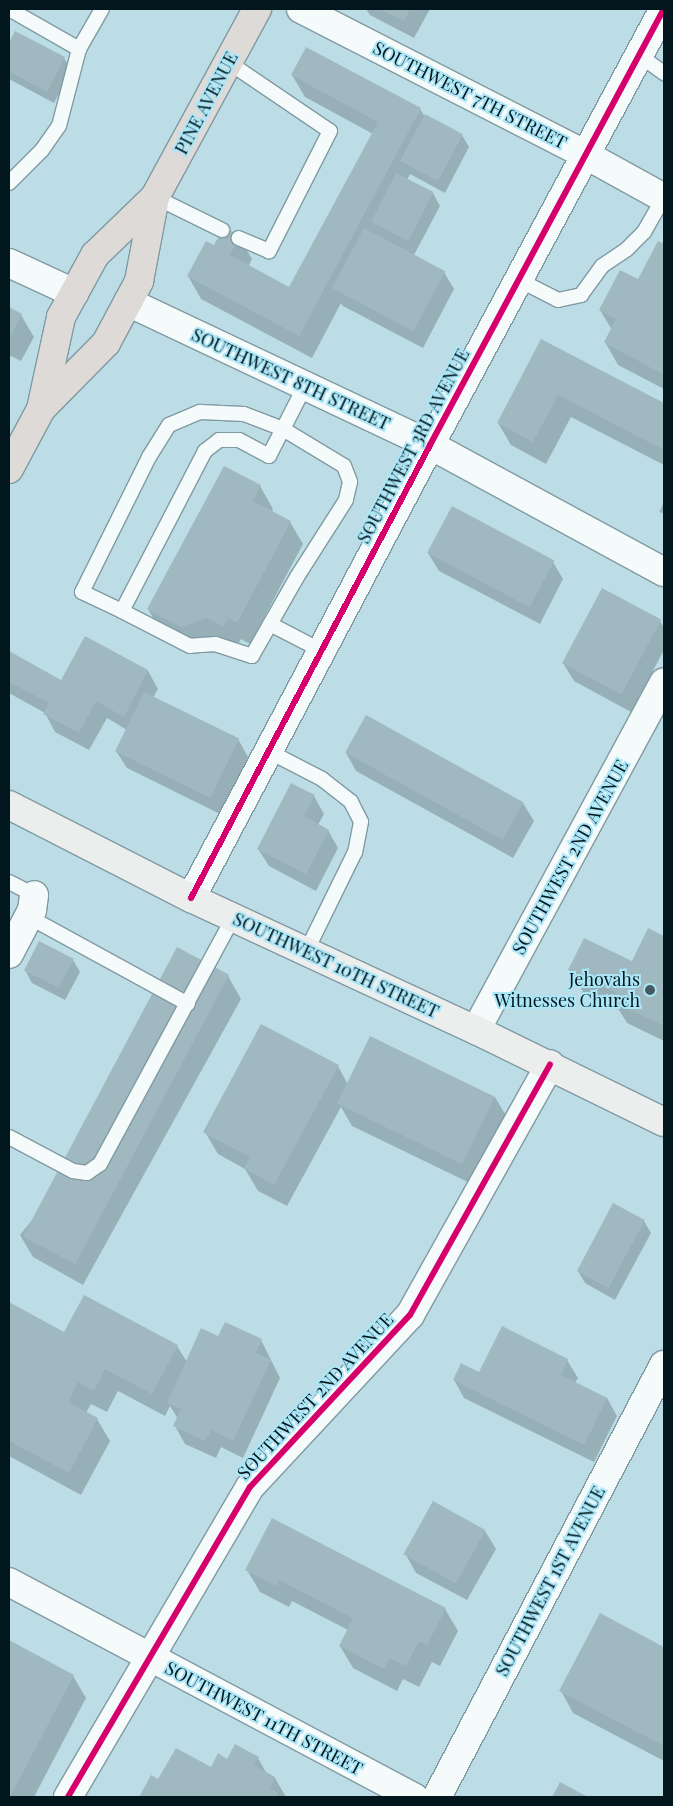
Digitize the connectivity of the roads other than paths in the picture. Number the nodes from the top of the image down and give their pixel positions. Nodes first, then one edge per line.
1 (102, 9) edge
2 (257, 9) edge
3 (301, 9) edge
4 (664, 9) edge
5 (10, 13) edge
6 (80, 49) junction
7 (640, 55) junction
8 (228, 62) junction
9 (664, 73) edge
10 (586, 154) junction
11 (9, 183) edge
12 (155, 197) junction
13 (664, 197) edge
14 (222, 230) dead end
15 (239, 238) dead end
16 (9, 263) edge
17 (518, 280) junction
18 (74, 293) junction
19 (128, 302) junction
20 (306, 386) junction
21 (41, 409) junction
22 (283, 429) junction
23 (430, 446) junction
24 (9, 469) edge
25 (664, 572) edge
26 (122, 612) junction
27 (270, 624) junction
28 (322, 650) junction
29 (664, 683) edge
30 (268, 751) junction
31 (9, 805) edge
32 (9, 882) edge
33 (191, 898) junction
34 (31, 906) junction
35 (232, 918) junction
36 (306, 952) junction
37 (9, 954) edge
38 (188, 1004) junction
39 (476, 1030) junction
40 (550, 1065) junction
41 (664, 1122) edge
42 (9, 1137) edge
43 (664, 1365) edge
44 (9, 1582) edge
45 (151, 1657) junction
46 (68, 1797) edge
47 (414, 1797) edge
48 (437, 1797) edge

1 - 6 lane
2 - 8 highway, PINE AVENUE
3 - 10 street, SOUTHWEST 7TH STREET
4 - 7 street, SOUTHWEST 3RD AVENUE
5 - 6 lane
6 - 11 lane
7 - 9 lane
7 - 10 street, SOUTHWEST 3RD AVENUE
8 - 12 highway, PINE AVENUE
8 - 15 lane
10 - 13 street, SOUTHWEST 7TH STREET
10 - 17 street, SOUTHWEST 3RD AVENUE
12 - 14 lane
12 - 18 highway, PINE AVENUE
12 - 19 highway, PINE AVENUE
13 - 17 lane
16 - 18 street
17 - 23 street, SOUTHWEST 3RD AVENUE
18 - 21 highway, PINE AVENUE
19 - 20 street, SOUTHWEST 8TH STREET
19 - 21 highway, PINE AVENUE
20 - 22 lane
20 - 23 street, SOUTHWEST 8TH STREET
21 - 24 highway, PINE AVENUE
22 - 26 lane
22 - 26 lane
22 - 27 lane
23 - 25 street, SOUTHWEST 8TH STREET
23 - 28 street, SOUTHWEST 3RD AVENUE
26 - 27 lane
27 - 28 lane
28 - 30 street, SOUTHWEST 3RD AVENUE
29 - 39 street, SOUTHWEST 2ND AVENUE
30 - 33 street, SOUTHWEST 3RD AVENUE
30 - 36 lane
31 - 33 main road, SOUTHWEST 10TH STREET
32 - 34 lane
33 - 35 main road, SOUTHWEST 10TH STREET
34 - 37 street
34 - 38 lane
35 - 36 main road, SOUTHWEST 10TH STREET
35 - 38 lane
36 - 39 main road, SOUTHWEST 10TH STREET
38 - 42 lane
39 - 40 main road, SOUTHWEST 10TH STREET
40 - 41 main road, SOUTHWEST 10TH STREET
40 - 45 street, SOUTHWEST 2ND AVENUE
43 - 48 street, SOUTHWEST 1ST AVENUE
44 - 45 street, SOUTHWEST 11TH STREET
45 - 46 street, SOUTHWEST 2ND AVENUE
45 - 47 street, SOUTHWEST 11TH STREET

